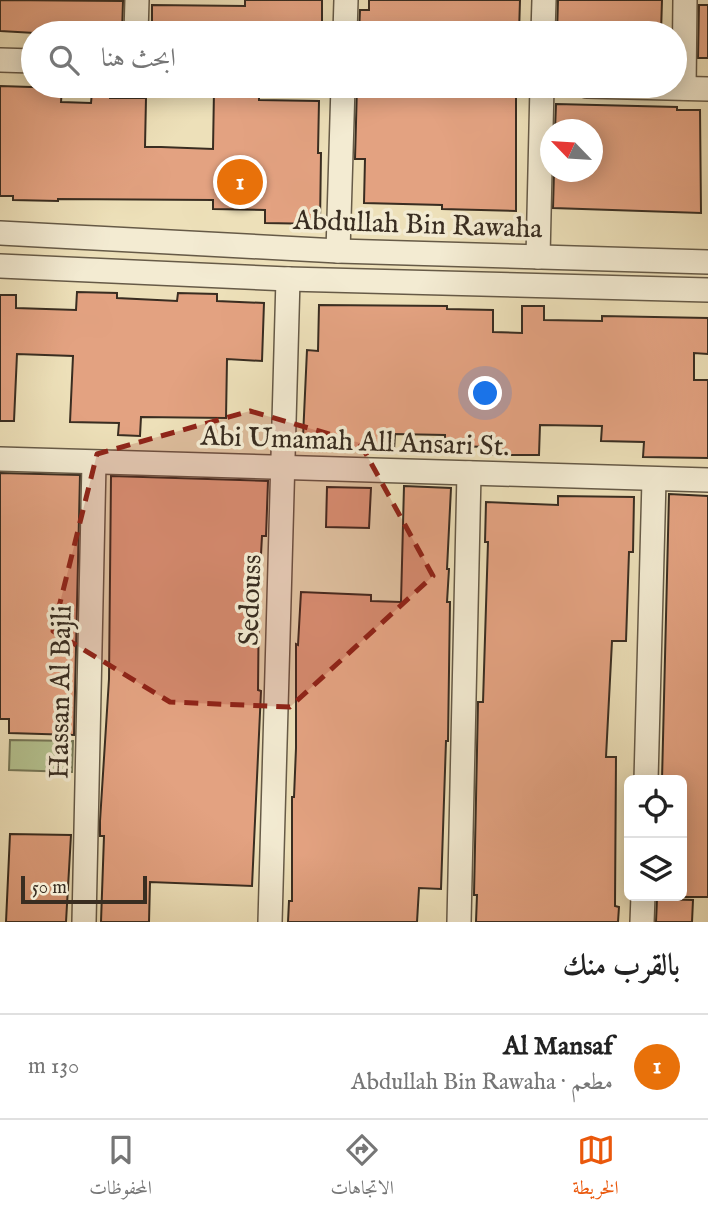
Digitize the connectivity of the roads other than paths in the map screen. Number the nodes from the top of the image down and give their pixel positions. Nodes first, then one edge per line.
1 (137, 0) edge
2 (346, 0) edge
3 (544, 0) edge
4 (685, 0) edge
5 (136, 21) edge
6 (345, 21) edge
7 (543, 21) edge
8 (685, 21) edge
9 (0, 60) edge
10 (21, 61) edge
11 (687, 88) edge
12 (708, 89) edge
13 (344, 98) edge
14 (542, 98) edge
15 (0, 233) edge
16 (338, 251) junction
17 (538, 257) junction
18 (708, 262) edge
19 (0, 266) edge
20 (288, 279) junction
21 (708, 290) edge
22 (0, 459) edge
23 (94, 463) junction
24 (283, 467) junction
25 (469, 473) junction
26 (654, 480) junction
27 (708, 480) edge
28 (646, 775) edge
29 (643, 901) edge
30 (84, 922) edge
31 (270, 922) edge
32 (459, 922) edge
33 (642, 922) edge

1 - 5 street
2 - 6 street
3 - 7 street
4 - 8 street
9 - 10 street
11 - 12 street
13 - 16 street
14 - 17 street
15 - 16 street, Abdullah Bin Rawaha
16 - 17 street, Abdullah Bin Rawaha
17 - 18 street, Abdullah Bin Rawaha
19 - 20 street
20 - 21 street
20 - 24 street, Sedouss
22 - 23 street, Abi Umamah All Ansari St.
23 - 24 street, Abi Umamah All Ansari St.
23 - 30 street, Hassan Al Bajli
24 - 25 street, Abi Umamah All Ansari St.
24 - 31 street, Sedouss
25 - 26 street, Abi Umamah All Ansari St.
25 - 32 street
26 - 27 street, Abi Umamah All Ansari St.
26 - 28 street
29 - 33 street

